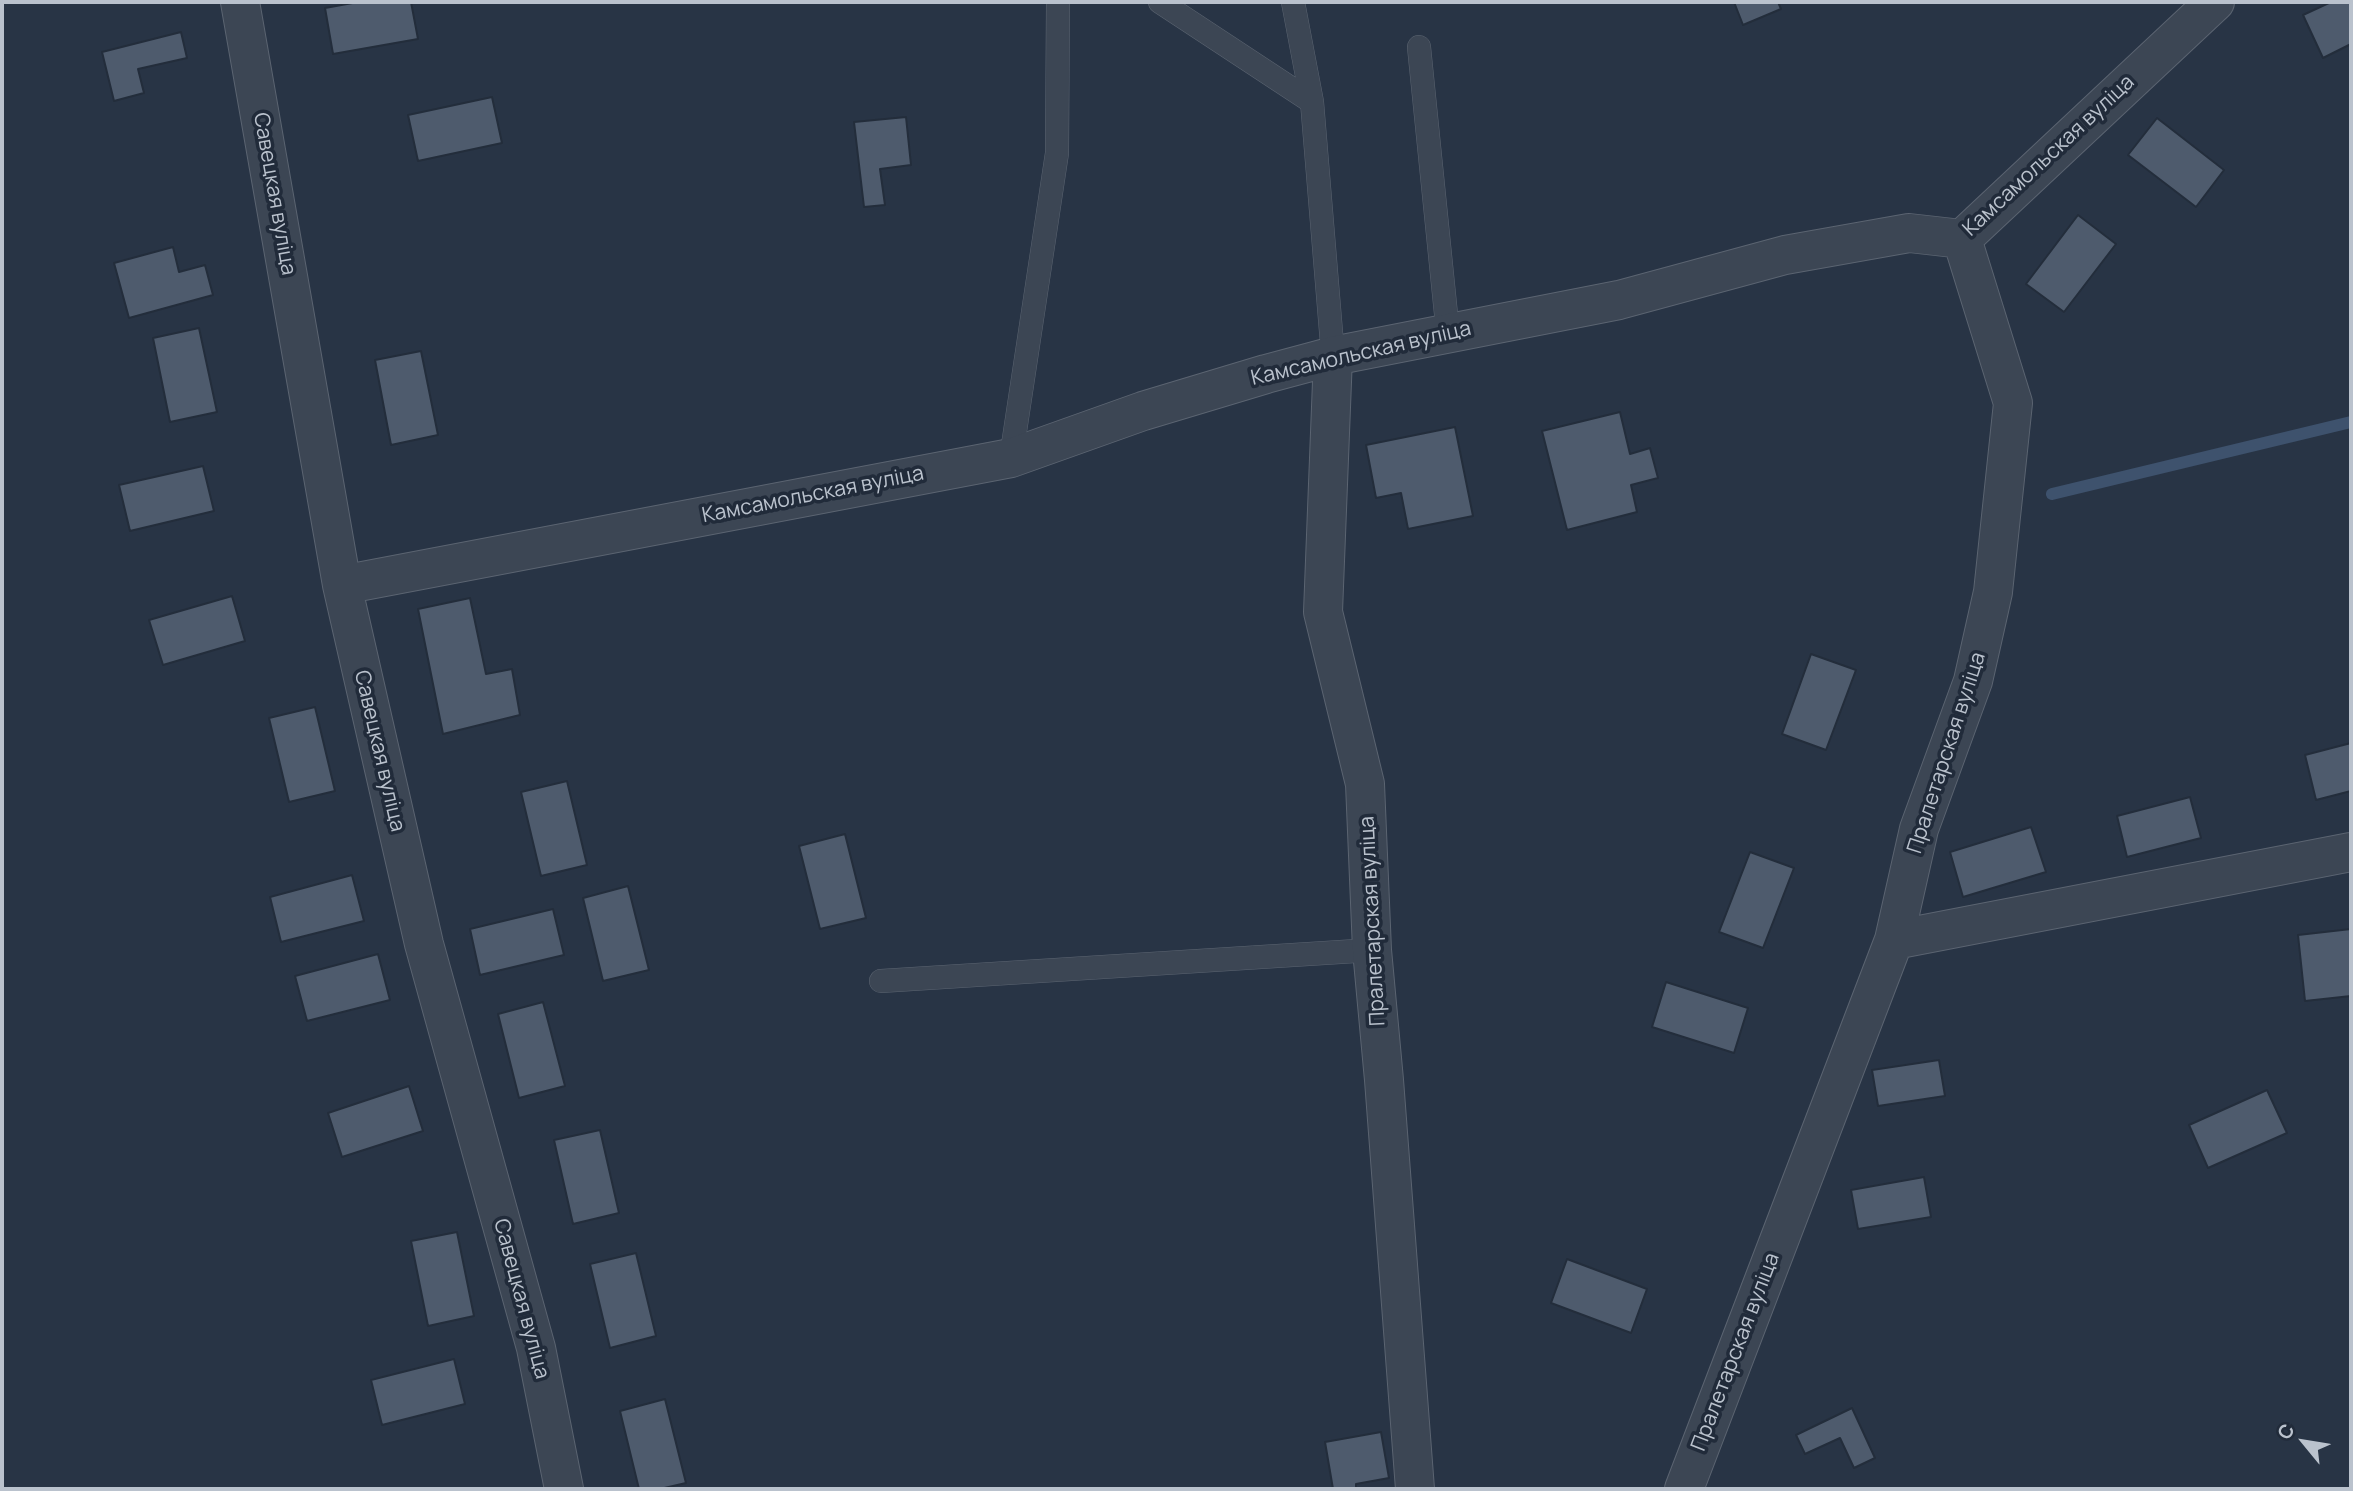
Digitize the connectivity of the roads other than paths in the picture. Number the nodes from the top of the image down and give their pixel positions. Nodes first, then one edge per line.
1 (240, 2) edge
2 (1058, 2) edge
3 (1160, 2) edge
4 (1293, 2) edge
5 (2215, 2) edge
6 (1419, 47) dead end
7 (1312, 102) junction
8 (1962, 239) junction
9 (1448, 334) junction
10 (1333, 356) junction
11 (1011, 458) junction
12 (342, 585) junction
13 (2351, 852) edge
14 (1894, 940) junction
15 (1372, 950) junction
16 (881, 981) dead end
17 (564, 1489) edge
18 (1415, 1489) edge
19 (1684, 1489) edge

1 - 12 street, Савецкая вуліца
2 - 11 lane
3 - 7 lane
4 - 7 lane
5 - 8 street, Камсамольская вуліца
6 - 9 lane
7 - 10 lane
8 - 9 street, Камсамольская вуліца
8 - 14 street, Пралетарская вуліца
9 - 10 street, Камсамольская вуліца
10 - 11 street, Камсамольская вуліца
10 - 15 street, Пралетарская вуліца
11 - 12 street, Камсамольская вуліца
12 - 17 street, Савецкая вуліца
13 - 14 street
14 - 19 street, Пралетарская вуліца
15 - 16 lane
15 - 18 street, Пралетарская вуліца

